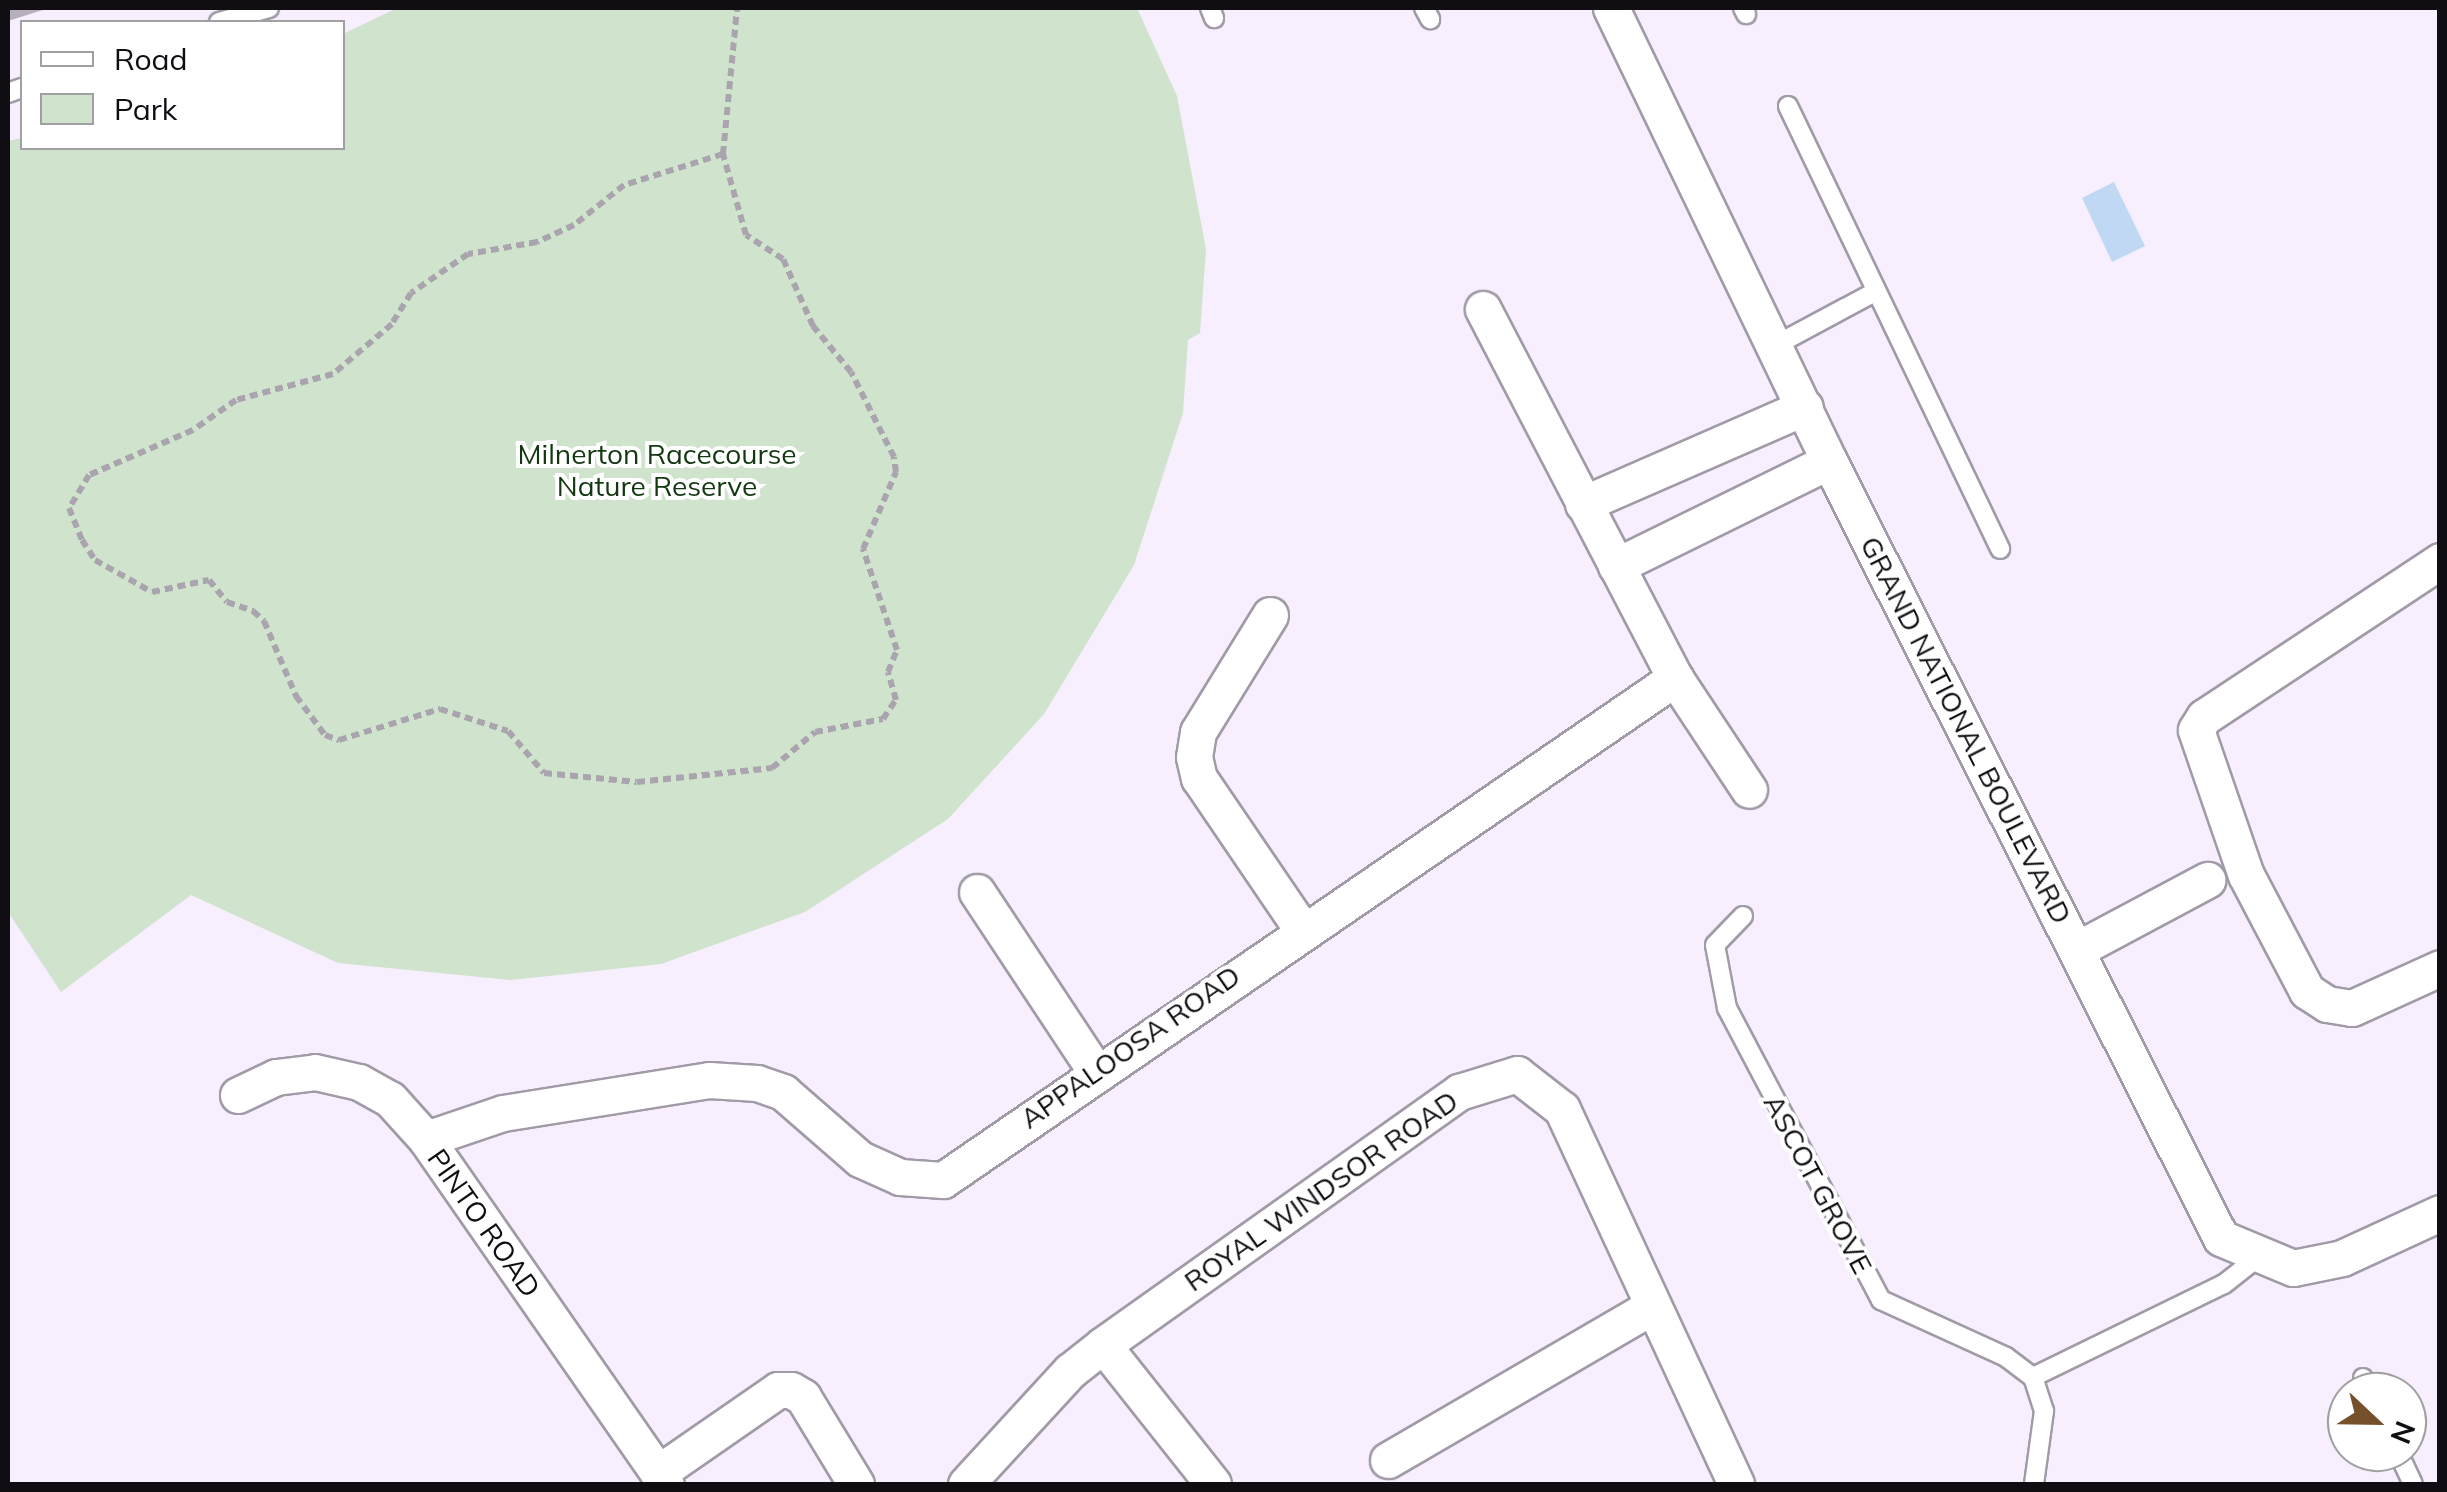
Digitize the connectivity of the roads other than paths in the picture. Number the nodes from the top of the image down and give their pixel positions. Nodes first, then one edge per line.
1 (269, 8) edge
2 (1611, 8) edge
3 (226, 20) edge
4 (1788, 106) dead end
5 (1875, 292) junction
6 (1483, 308) dead end
7 (1776, 346) junction
8 (1805, 407) junction
9 (1829, 460) junction
10 (1582, 504) junction
11 (2000, 549) dead end
12 (2440, 561) edge
13 (1616, 566) junction
14 (1270, 615) dead end
15 (1675, 678) junction
16 (1749, 790) dead end
17 (2246, 875) junction
18 (2207, 880) joint
19 (978, 892) dead end
20 (1743, 916) dead end
21 (1302, 928) junction
22 (2076, 950) junction
23 (2440, 968) edge
24 (1095, 1070) junction
25 (238, 1095) dead end
26 (426, 1139) junction
27 (2440, 1213) edge
28 (2257, 1258) junction
29 (1651, 1307) junction
30 (1104, 1345) junction
31 (2033, 1378) junction
32 (1388, 1460) dead end
33 (662, 1479) edge
34 (856, 1484) edge
35 (966, 1484) edge
36 (1213, 1484) edge
37 (1736, 1484) edge
38 (2034, 1484) edge

1 - 3 lane
2 - 7 street, GRAND NATIONAL BOULEVARD
4 - 5 lane
5 - 7 lane
5 - 11 lane
6 - 10 street
7 - 8 street, GRAND NATIONAL BOULEVARD
8 - 9 street, GRAND NATIONAL BOULEVARD
8 - 10 street
9 - 13 street
9 - 22 street, GRAND NATIONAL BOULEVARD
10 - 13 street
12 - 17 street
13 - 15 street
14 - 21 street
15 - 16 street
15 - 21 street, APPALOOSA ROAD
17 - 18 lane
17 - 23 street
18 - 22 street
19 - 24 street
20 - 31 lane, ASCOT GROVE
21 - 24 street, APPALOOSA ROAD
22 - 28 street, GRAND NATIONAL BOULEVARD
24 - 26 street, APPALOOSA ROAD
25 - 26 street, PINTO ROAD
26 - 33 street, PINTO ROAD
27 - 28 street, GRAND NATIONAL BOULEVARD
28 - 31 lane
29 - 30 street, ROYAL WINDSOR ROAD
29 - 32 street
29 - 37 street, ROYAL WINDSOR ROAD
30 - 35 street, ROYAL WINDSOR ROAD
30 - 36 street
31 - 38 lane
33 - 34 street

